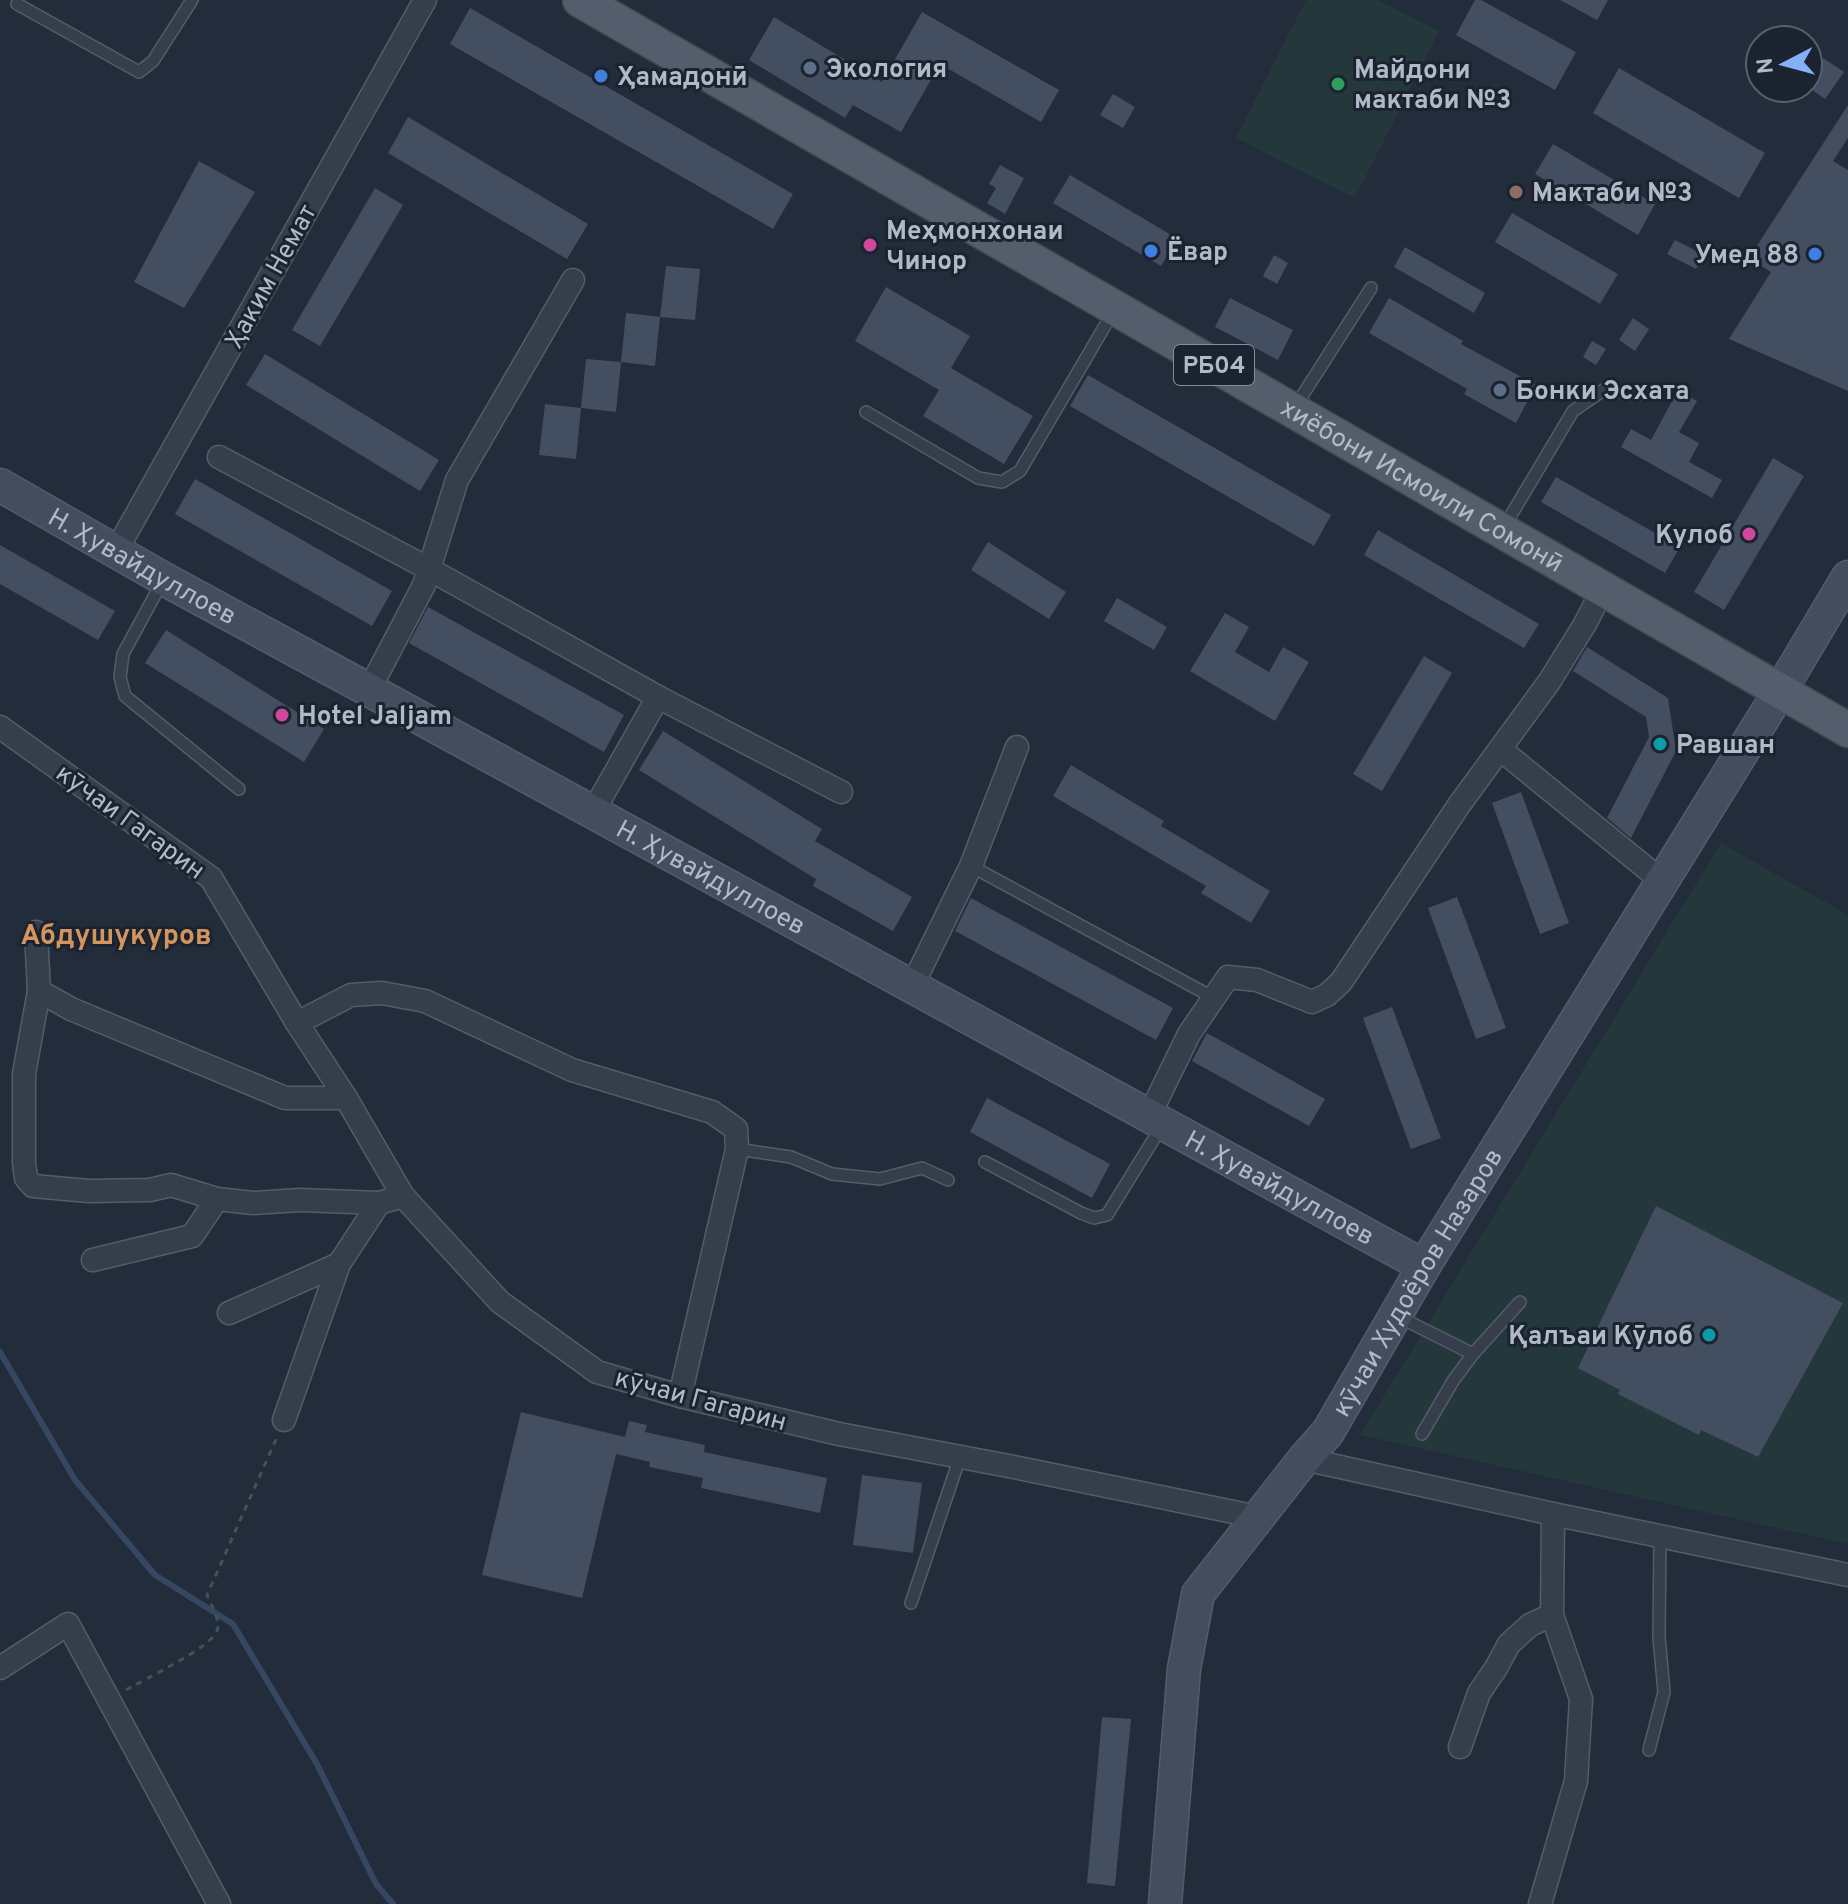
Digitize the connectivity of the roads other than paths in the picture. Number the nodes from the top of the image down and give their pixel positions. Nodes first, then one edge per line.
1 (192, 0) edge
2 (425, 0) edge
3 (580, 0) edge
4 (17, 4) dead end
5 (573, 280) dead end
6 (1371, 288) dead end
7 (1115, 308) junction
8 (1637, 395) dead end
9 (1293, 411) junction
10 (866, 412) dead end
11 (219, 457) dead end
12 (0, 485) edge
13 (1501, 531) junction
14 (116, 551) junction
15 (429, 569) junction
16 (1848, 577) edge
17 (164, 579) junction
18 (1603, 589) junction
19 (369, 690) junction
20 (1780, 691) junction
21 (658, 697) junction
22 (0, 727) edge
23 (1848, 730) edge
24 (1017, 747) dead end
25 (1500, 749) junction
26 (239, 789) dead end
27 (841, 792) dead end
28 (593, 812) junction
29 (971, 866) junction
30 (1662, 881) junction
31 (36, 932) dead end
32 (912, 986) junction
33 (39, 991) junction
34 (1214, 998) junction
35 (297, 1023) junction
36 (346, 1098) junction
37 (1156, 1120) junction
38 (737, 1149) junction
39 (985, 1162) dead end
40 (948, 1180) dead end
41 (403, 1196) junction
42 (217, 1199) junction
43 (379, 1203) junction
44 (93, 1260) dead end
45 (339, 1264) junction
46 (1424, 1266) junction
47 (1520, 1302) dead end
48 (229, 1313) dead end
49 (1395, 1315) junction
50 (1473, 1354) junction
51 (680, 1396) junction
52 (284, 1420) road end
53 (1422, 1434) dead end
54 (960, 1457) junction
55 (1304, 1459) junction
56 (1553, 1514) junction
57 (1258, 1517) junction
58 (1660, 1537) junction
59 (1848, 1575) edge
60 (911, 1603) dead end
61 (1552, 1615) junction
62 (0, 1668) edge
63 (1460, 1747) dead end
64 (1649, 1750) dead end
65 (219, 1904) edge
66 (1165, 1904) edge
67 (1540, 1904) edge

1 - 4 lane
2 - 14 street, Ҳаким Немат
3 - 7 main road, хиёбони Исмоили Сомонӣ / РБ04
5 - 15 street
6 - 9 lane
7 - 9 main road, хиёбони Исмоили Сомонӣ / РБ04
7 - 10 lane
8 - 13 lane
9 - 13 main road, хиёбони Исмоили Сомонӣ / РБ04
11 - 15 street
12 - 14 street, Н. Ҳувайдуллоев
13 - 18 main road, хиёбони Исмоили Сомонӣ / РБ04
14 - 17 street, Н. Ҳувайдуллоев
15 - 19 street
15 - 21 street
16 - 20 street, кӯчаи Худоёров Назаров
17 - 19 street, Н. Ҳувайдуллоев
17 - 26 lane
18 - 20 main road, хиёбони Исмоили Сомонӣ / РБ04
18 - 25 street
19 - 28 street, Н. Ҳувайдуллоев
20 - 23 main road, хиёбони Исмоили Сомонӣ / РБ04
20 - 30 street, кӯчаи Худоёров Назаров
21 - 27 street
21 - 28 street
22 - 35 street, кӯчаи Гагарин
24 - 29 street
25 - 30 street
25 - 34 street
28 - 32 street, Н. Ҳувайдуллоев
29 - 32 street
29 - 34 lane
30 - 46 street, кӯчаи Худоёров Назаров
31 - 33 street
32 - 37 street, Н. Ҳувайдуллоев
33 - 36 street
33 - 42 street
34 - 37 street
35 - 36 street, кӯчаи Гагарин
35 - 38 street
36 - 41 street, кӯчаи Гагарин
37 - 39 lane
37 - 46 street, Н. Ҳувайдуллоев
38 - 40 lane
38 - 51 street
41 - 43 street
41 - 51 street, кӯчаи Гагарин
42 - 43 street
42 - 44 street
43 - 45 street
45 - 48 street
45 - 52 street
46 - 49 street, кӯчаи Худоёров Назаров
47 - 50 lane
49 - 50 lane
49 - 55 street, кӯчаи Худоёров Назаров
50 - 53 lane
51 - 54 street, кӯчаи Гагарин
54 - 57 street, кӯчаи Гагарин
54 - 60 lane
55 - 56 street
55 - 57 street, кӯчаи Худоёров Назаров
56 - 58 street
56 - 61 street
57 - 66 street, кӯчаи Худоёров Назаров
58 - 59 street
58 - 64 lane
61 - 63 street
61 - 67 street
62 - 65 street

